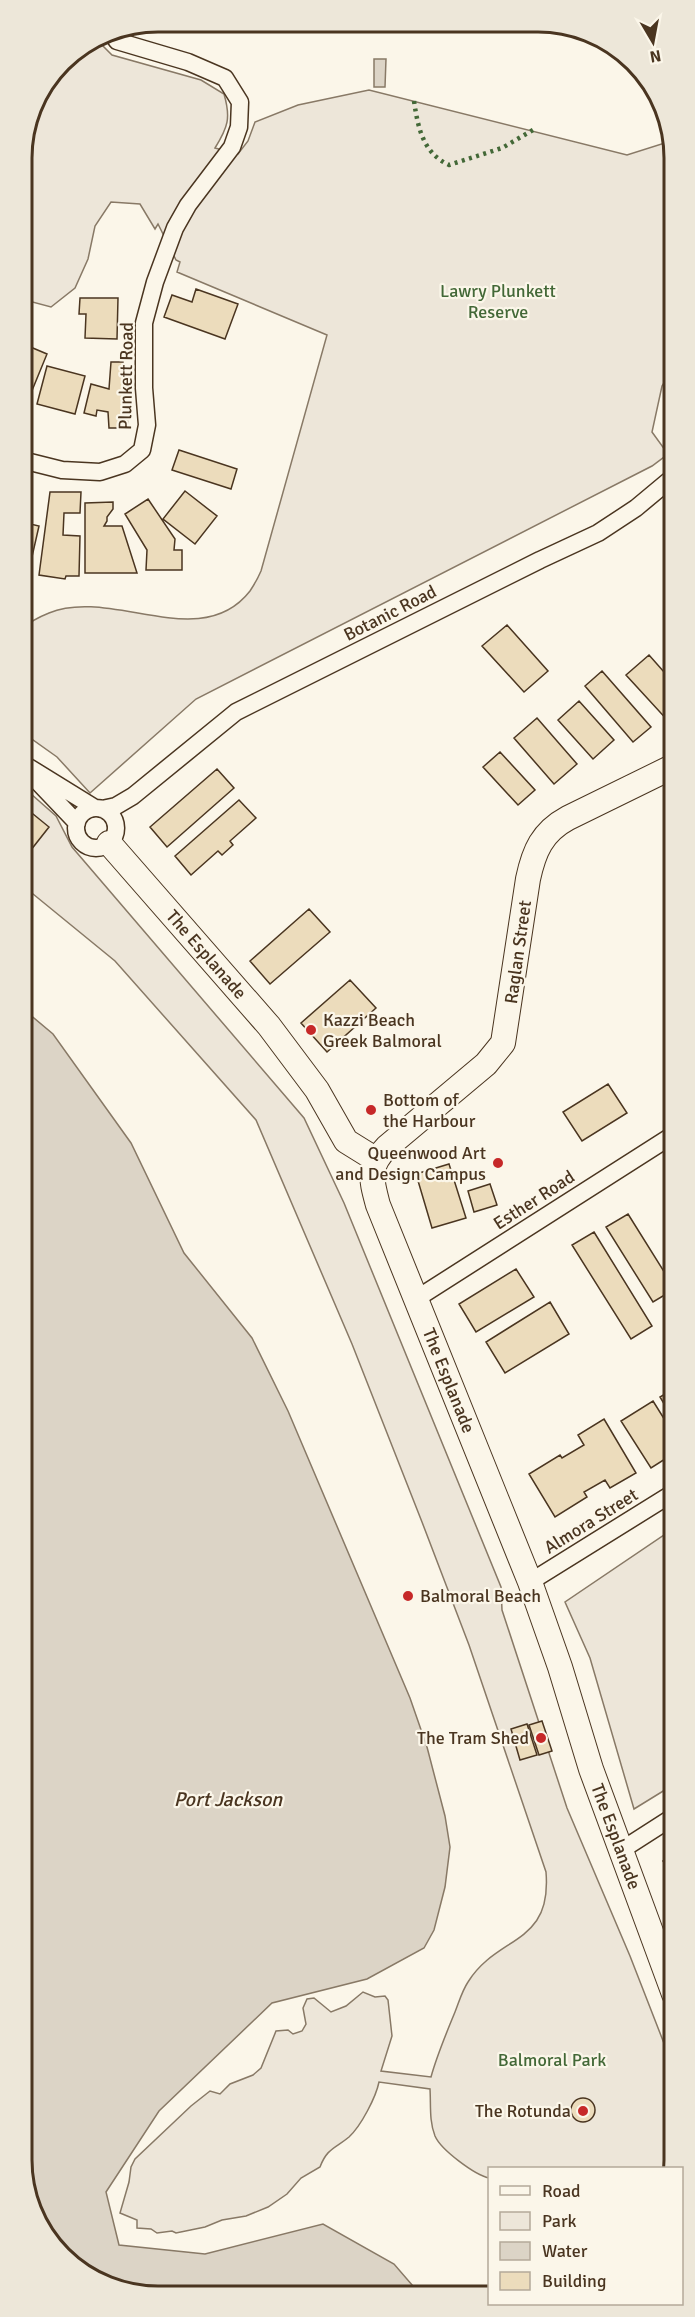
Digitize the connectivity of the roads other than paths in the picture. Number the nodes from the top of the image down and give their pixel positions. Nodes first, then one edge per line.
1 (116, 39) edge
2 (32, 462) edge
3 (664, 485) edge
4 (32, 770) edge
5 (664, 771) edge
6 (32, 775) edge
7 (134, 796) junction
8 (99, 809) junction
9 (76, 823) junction
10 (112, 834) junction
11 (664, 1141) edge
12 (375, 1159) junction
13 (416, 1299) junction
14 (663, 1499) edge
15 (530, 1582) junction
16 (663, 1823) edge
17 (620, 1851) junction
18 (663, 1965) edge

1 - 2 street, Plunkett Road
3 - 7 street, Botanic Road
4 - 8 street
5 - 12 street, Raglan Street
6 - 9 street
7 - 8 street, Botanic Road
7 - 10 street, Botanic Road
8 - 9 street
8 - 10 street
9 - 10 street
10 - 12 street, The Esplanade
11 - 13 street, Esther Road
12 - 13 street, The Esplanade
13 - 15 street, The Esplanade
14 - 15 street, Almora Street
15 - 17 street, The Esplanade
16 - 17 street
17 - 18 street, The Esplanade

